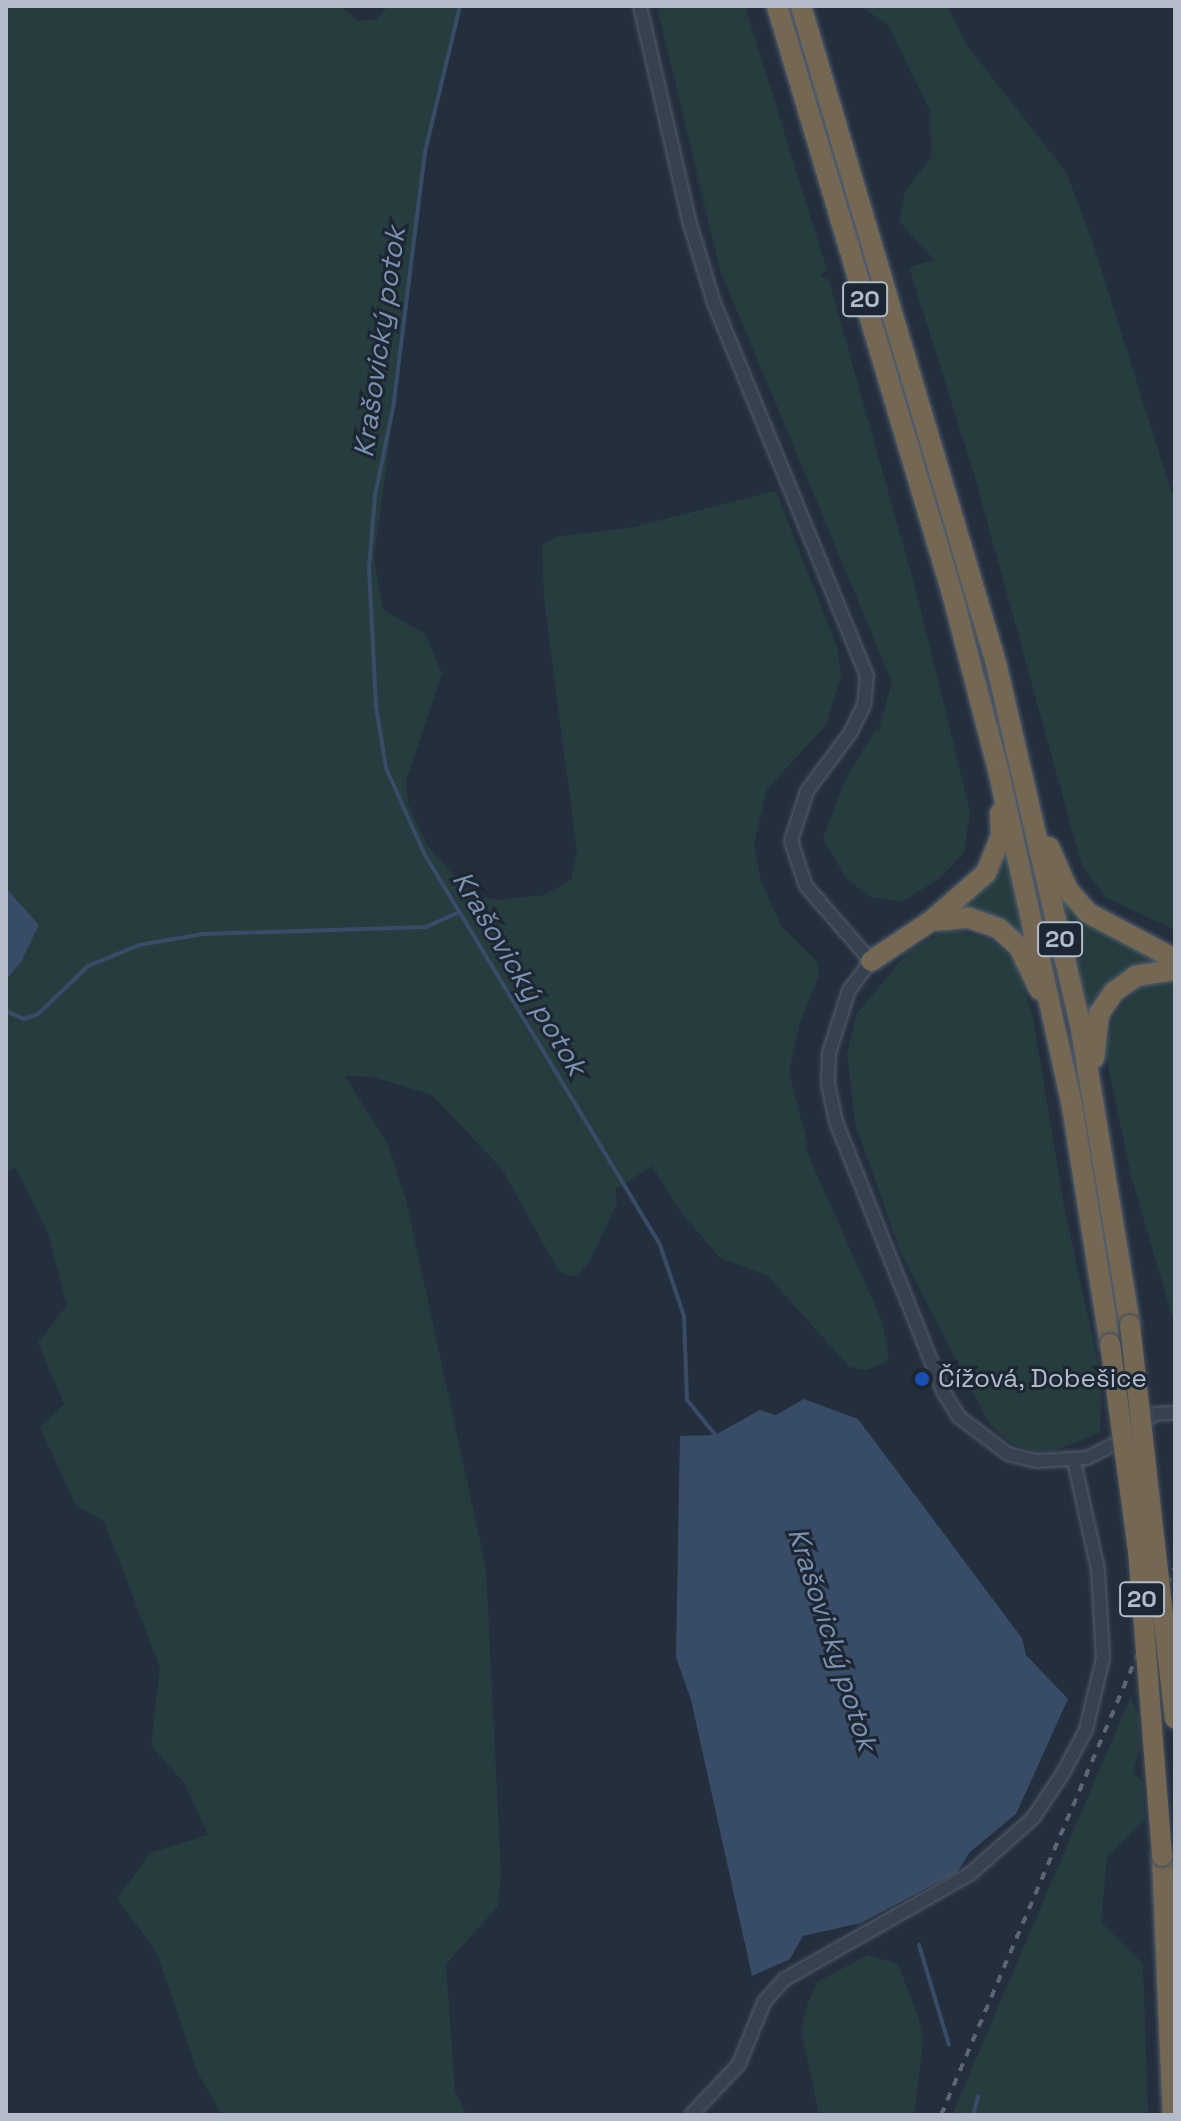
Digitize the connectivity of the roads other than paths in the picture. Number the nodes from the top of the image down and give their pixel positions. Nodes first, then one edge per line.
1 (640, 6) edge
2 (777, 6) edge
3 (801, 6) edge
4 (998, 769) junction
5 (1024, 780) junction
6 (931, 921) junction
7 (1175, 959) edge
8 (871, 961) junction
9 (1175, 970) edge
10 (1058, 1040) junction
11 (1093, 1098) junction
12 (1174, 1410) edge
13 (1074, 1461) junction
14 (1175, 1718) edge
15 (691, 2115) edge
16 (1173, 2115) edge

1 - 8 street
2 - 4 highway, 20
3 - 5 highway, 20
4 - 6 highway
4 - 10 highway, 20
5 - 7 highway
5 - 11 highway, 20
6 - 8 highway
6 - 10 highway
8 - 13 street
9 - 11 highway
10 - 16 highway, 20, bridge
11 - 14 highway, 20, bridge
12 - 13 street
13 - 15 street

